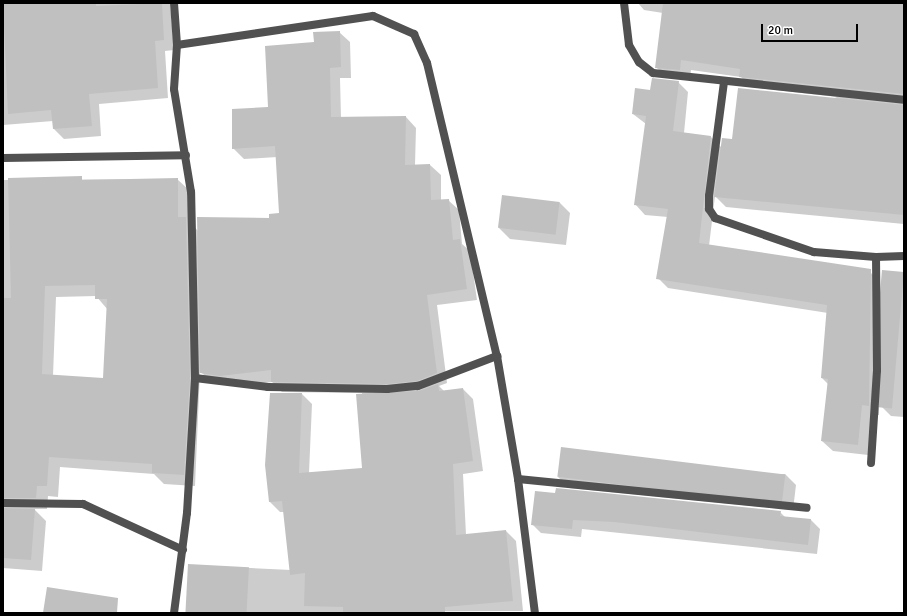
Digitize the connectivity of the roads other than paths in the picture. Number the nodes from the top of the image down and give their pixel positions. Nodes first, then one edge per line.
1 (174, 3) edge
2 (624, 3) edge
3 (177, 45) junction
4 (724, 82) junction
5 (904, 100) edge
6 (186, 155) junction
7 (3, 158) edge
8 (904, 256) edge
9 (876, 257) junction
10 (497, 356) junction
11 (195, 378) junction
12 (871, 463) dead end
13 (518, 480) junction
14 (3, 503) edge
15 (807, 508) dead end
16 (183, 550) junction
17 (174, 613) edge
18 (535, 613) edge

1 - 3 street
2 - 4 street
3 - 6 street
3 - 10 street
4 - 5 street
4 - 9 street
6 - 7 street
6 - 11 street
8 - 9 street
9 - 12 street
10 - 11 street
10 - 13 street
11 - 16 street
13 - 15 street
13 - 18 street
14 - 16 street
16 - 17 street

